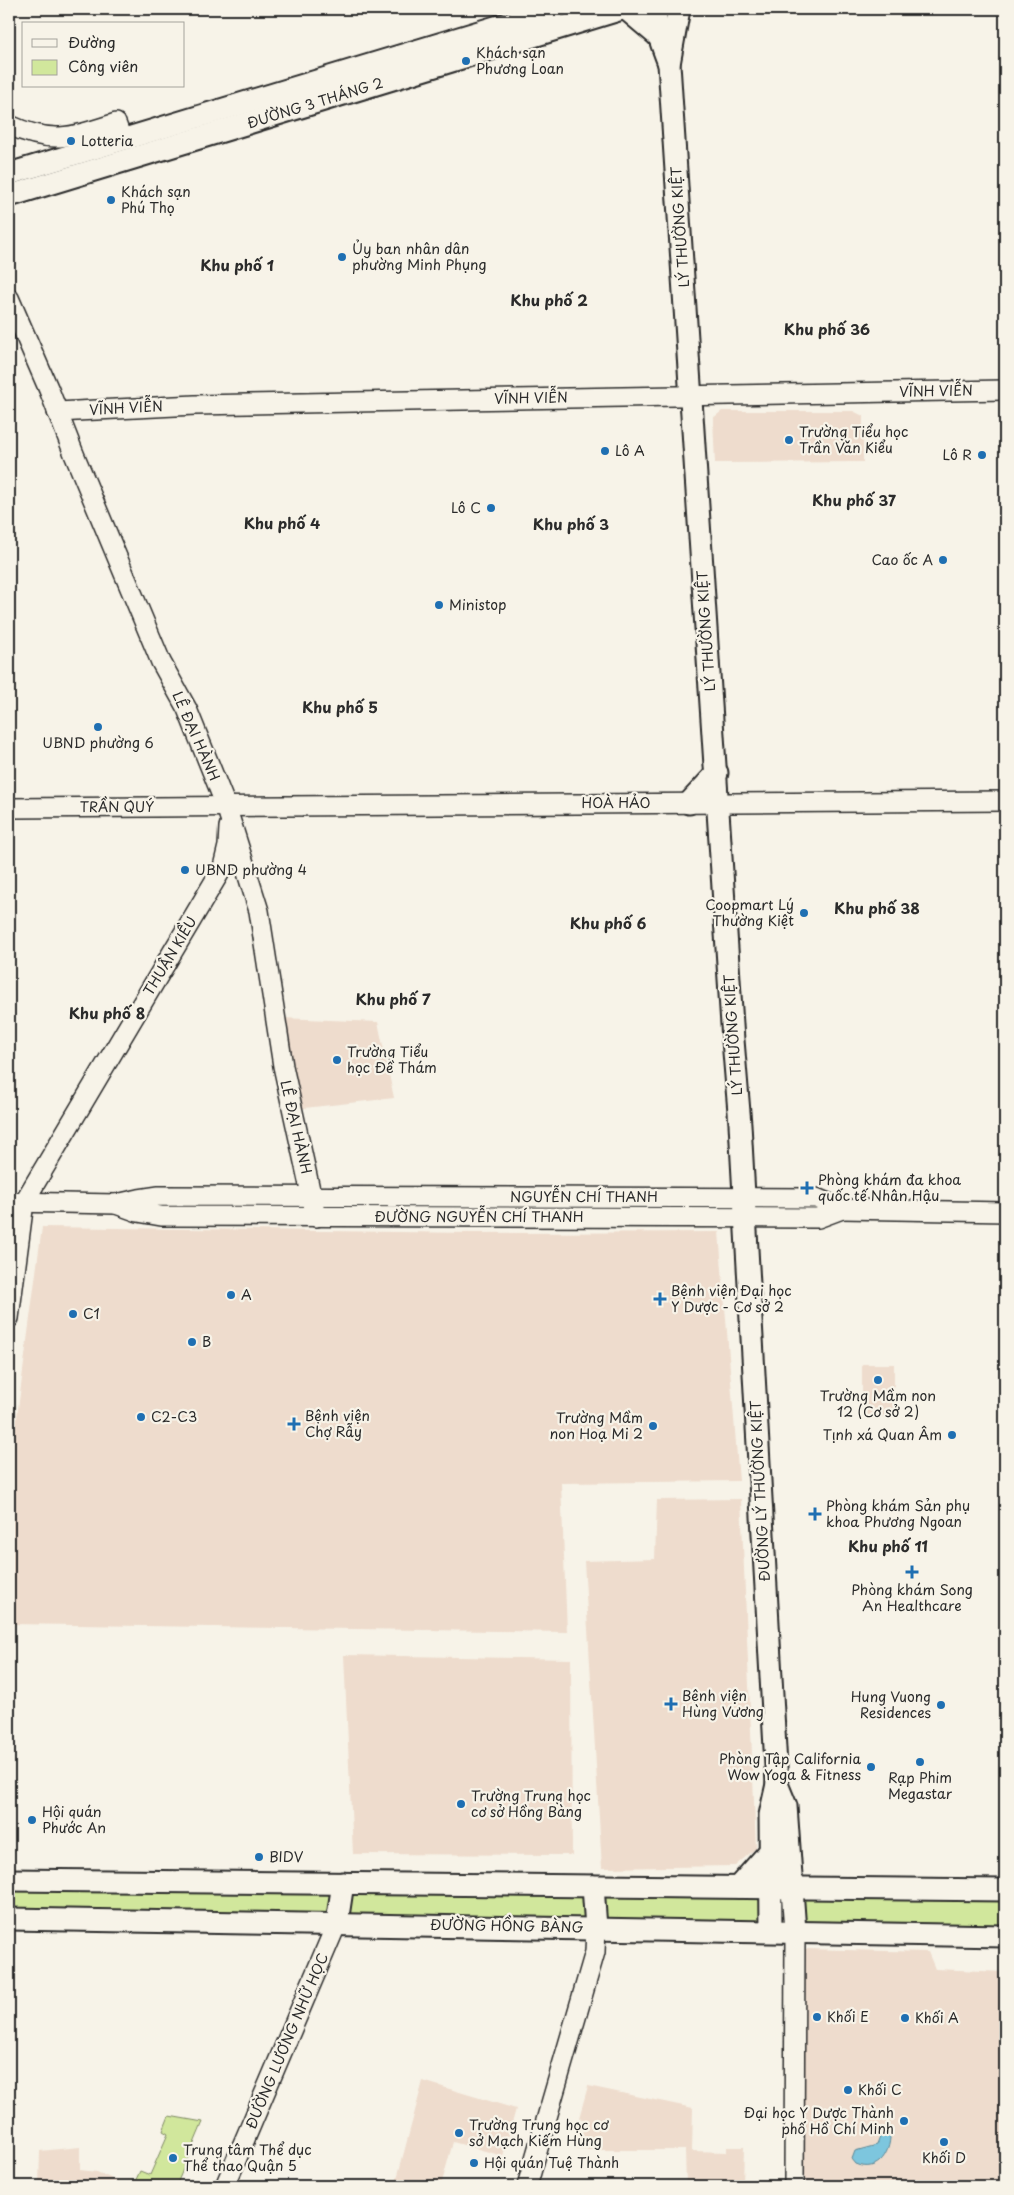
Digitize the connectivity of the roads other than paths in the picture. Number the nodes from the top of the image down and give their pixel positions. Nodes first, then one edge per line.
1 (555, 9) edge
2 (622, 9) edge
3 (626, 9) edge
4 (656, 9) edge
5 (679, 9) edge
6 (658, 36) junction
7 (669, 64) junction
8 (9, 125) edge
9 (122, 140) junction
10 (9, 174) edge
11 (9, 196) edge
12 (9, 298) edge
13 (1005, 390) edge
14 (690, 395) junction
15 (58, 412) junction
16 (716, 773) junction
17 (1005, 801) edge
18 (718, 802) junction
19 (689, 803) junction
20 (226, 806) junction
21 (9, 808) edge
22 (159, 1196) joint
23 (282, 1197) junction
24 (312, 1197) junction
25 (482, 1197) junction
26 (542, 1197) junction
27 (17, 1202) edge
28 (116, 1204) junction
29 (744, 1207) junction
30 (1005, 1212) edge
31 (282, 1216) junction
32 (316, 1216) junction
33 (482, 1217) junction
34 (546, 1217) junction
35 (9, 1318) edge
36 (777, 1784) junction
37 (770, 1851) junction
38 (9, 1880) edge
39 (343, 1883) junction
40 (593, 1886) junction
41 (738, 1887) junction
42 (770, 1887) junction
43 (792, 1887) junction
44 (1005, 1890) edge
45 (9, 1919) edge
46 (337, 1923) junction
47 (596, 1928) junction
48 (771, 1931) junction
49 (794, 1931) junction
50 (1005, 1936) edge
51 (225, 2186) edge
52 (527, 2186) edge
53 (794, 2186) edge

1 - 9 main road, ĐƯỜNG 3 THÁNG 2
2 - 11 main road, ĐƯỜNG 3 THÁNG 2
3 - 6 main road
4 - 6 main road, LÝ THƯỜNG KIỆT
5 - 7 main road, LÝ THƯỜNG KIỆT
6 - 7 main road, LÝ THƯỜNG KIỆT
7 - 14 main road, LÝ THƯỜNG KIỆT
8 - 9 street
9 - 10 main road, ĐƯỜNG 3 THÁNG 2
12 - 15 street, LÊ ĐẠI HÀNH
13 - 14 street, VĨNH VIỄN
14 - 15 street, VĨNH VIỄN
14 - 16 main road, LÝ THƯỜNG KIỆT
15 - 20 street, LÊ ĐẠI HÀNH
16 - 18 main road, LÝ THƯỜNG KIỆT
16 - 19 main road
17 - 18 street, HOÀ HẢO
18 - 19 street, HOÀ HẢO
18 - 29 main road, LÝ THƯỜNG KIỆT
19 - 20 street, HOÀ HẢO
20 - 21 street, TRẦN QUÝ
20 - 24 street, LÊ ĐẠI HÀNH
20 - 27 street, THUẬN KIỀU
22 - 23 street, NGUYỄN CHÍ THANH
22 - 28 street, ĐƯỜNG NGUYỄN CHÍ THANH
23 - 24 street, NGUYỄN CHÍ THANH
23 - 31 street
24 - 25 street, NGUYỄN CHÍ THANH
24 - 32 street, LÊ ĐẠI HÀNH
25 - 26 street, NGUYỄN CHÍ THANH
25 - 33 street
26 - 29 street, NGUYỄN CHÍ THANH
26 - 34 street
27 - 28 street, ĐƯỜNG NGUYỄN CHÍ THANH
27 - 35 street
28 - 31 street, ĐƯỜNG NGUYỄN CHÍ THANH
29 - 30 street, ĐƯỜNG NGUYỄN CHÍ THANH
29 - 34 street, ĐƯỜNG NGUYỄN CHÍ THANH
29 - 36 main road, ĐƯỜNG LÝ THƯỜNG KIỆT
31 - 32 street, ĐƯỜNG NGUYỄN CHÍ THANH
32 - 33 street, ĐƯỜNG NGUYỄN CHÍ THANH
33 - 34 street, ĐƯỜNG NGUYỄN CHÍ THANH
36 - 37 main road, ĐƯỜNG LÝ THƯỜNG KIỆT
36 - 43 main road, ĐƯỜNG LÝ THƯỜNG KIỆT
37 - 41 main road
37 - 42 main road, ĐƯỜNG LÝ THƯỜNG KIỆT
38 - 39 main road
39 - 40 main road
39 - 46 main road
40 - 41 main road
40 - 47 main road
41 - 42 main road
42 - 43 main road
42 - 48 main road, ĐƯỜNG LÝ THƯỜNG KIỆT
43 - 44 main road
43 - 49 main road, ĐƯỜNG LÝ THƯỜNG KIỆT
45 - 46 main road, ĐƯỜNG HỒNG BÀNG
46 - 47 main road, ĐƯỜNG HỒNG BÀNG
46 - 51 street, ĐƯỜNG LƯƠNG NHỮ HỌC
47 - 48 main road, ĐƯỜNG HỒNG BÀNG
47 - 52 street
48 - 49 main road, ĐƯỜNG HỒNG BÀNG
49 - 50 main road, ĐƯỜNG HỒNG BÀNG
49 - 53 street

